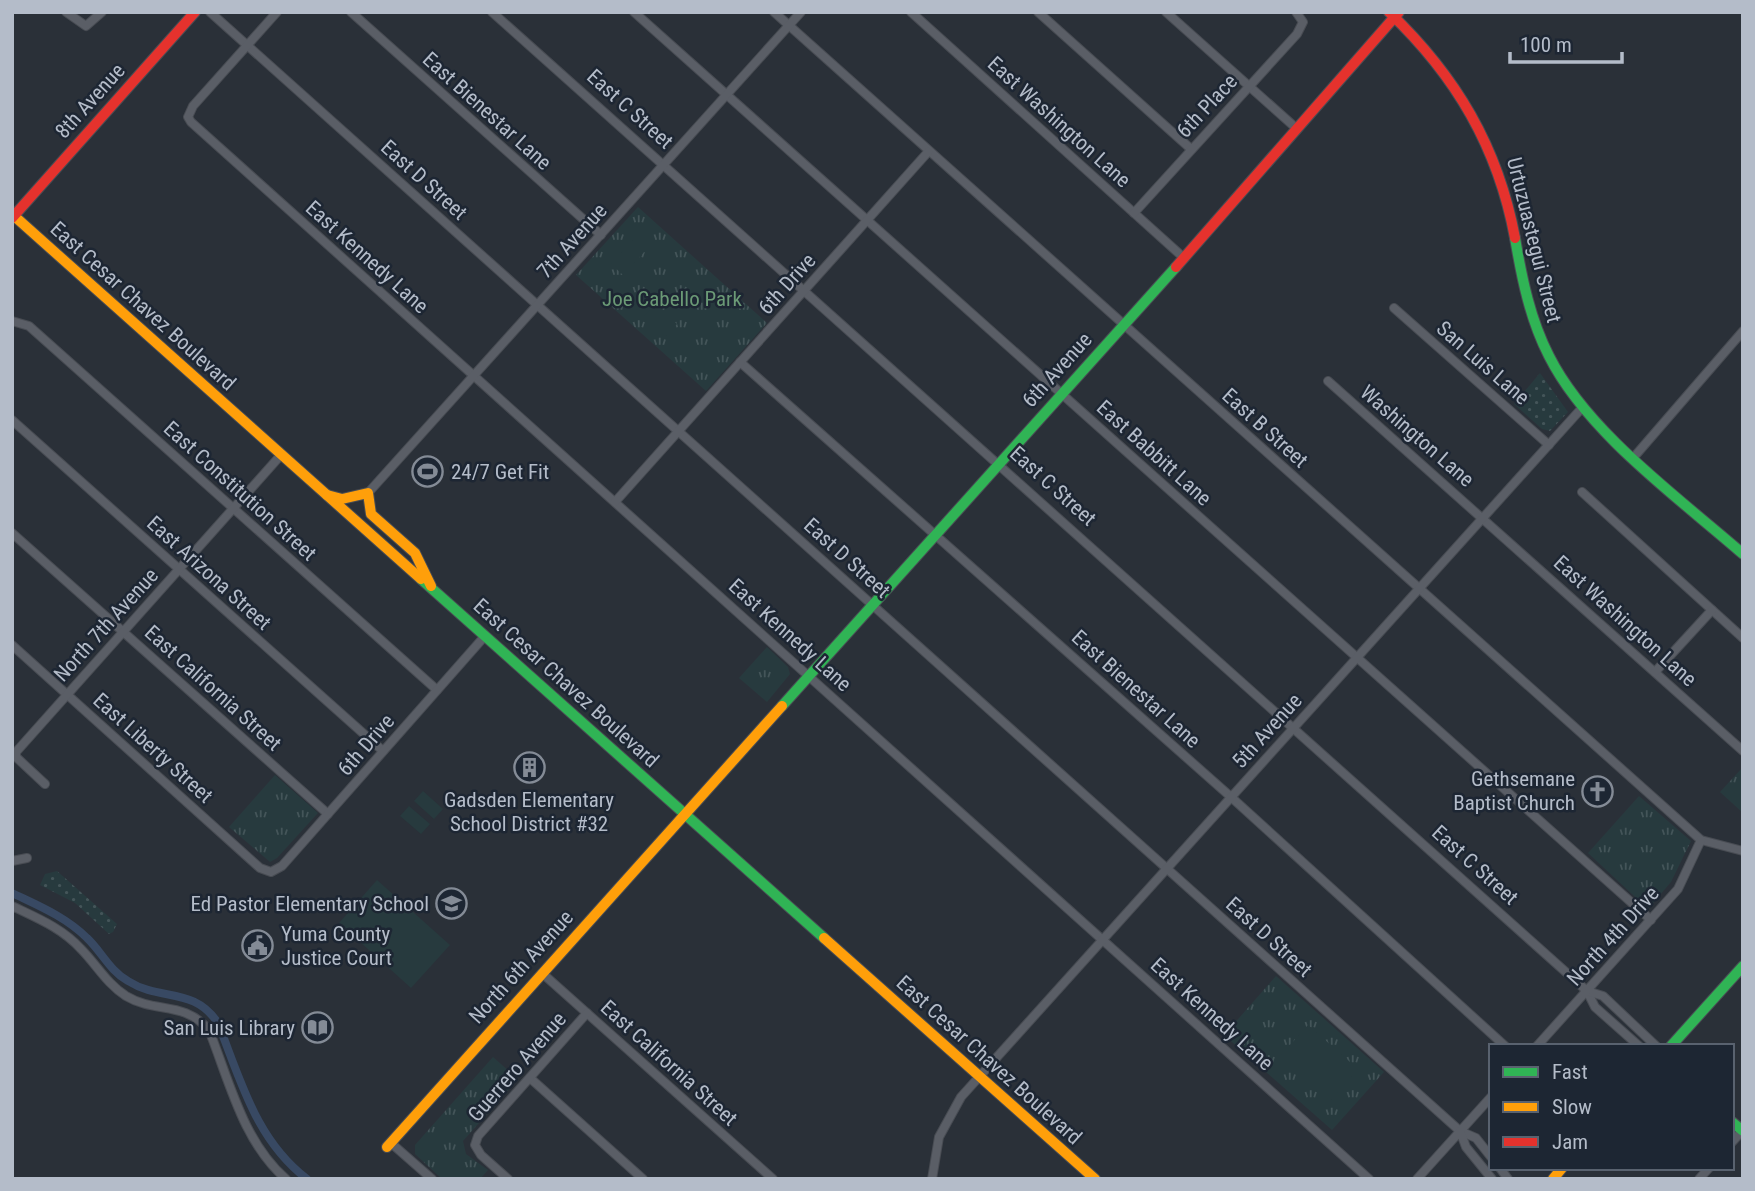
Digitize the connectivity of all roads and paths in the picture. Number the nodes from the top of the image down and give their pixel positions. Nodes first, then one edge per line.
1 (66, 12) edge
2 (102, 12) edge
3 (195, 12) edge
4 (210, 12) edge
5 (277, 12) edge
6 (351, 12) edge
7 (492, 12) edge
8 (634, 12) edge
9 (774, 12) edge
10 (801, 12) edge
11 (911, 12) edge
12 (1038, 12) edge
13 (1166, 12) edge
14 (1296, 12) edge
15 (1395, 14) edge
16 (789, 26) junction
17 (247, 46) junction
18 (1249, 86) junction
19 (726, 95) junction
20 (1296, 128) junction
21 (1191, 149) junction
22 (928, 152) junction
23 (664, 166) junction
24 (1134, 213) junction
25 (13, 216) edge
26 (867, 220) junction
27 (601, 235) junction
28 (1184, 258) junction
29 (803, 292) junction
30 (537, 305) junction
31 (1394, 308) dead end
32 (15, 321) edge
33 (1123, 325) junction
34 (1743, 331) edge
35 (740, 362) junction
36 (474, 376) junction
37 (1328, 381) dead end
38 (1061, 394) junction
39 (1581, 409) junction
40 (12, 420) edge
41 (678, 431) junction
42 (1549, 445) junction
43 (280, 456) junction
44 (1634, 457) junction
45 (999, 463) junction
46 (1582, 492) dead end
47 (322, 494) junction
48 (368, 494) junction
49 (615, 502) junction
50 (233, 508) junction
51 (1483, 517) junction
52 (12, 533) edge
53 (935, 534) junction
54 (1743, 554) edge
55 (179, 569) junction
56 (1419, 589) junction
57 (435, 593) junction
58 (872, 604) junction
59 (1712, 610) junction
60 (123, 632) junction
61 (484, 637) junction
62 (1743, 638) edge
63 (12, 645) edge
64 (1356, 658) junction
65 (1655, 672) junction
66 (808, 675) junction
67 (437, 690) junction
68 (67, 694) junction
69 (1293, 728) junction
70 (383, 751) junction
71 (1743, 751) edge
72 (46, 784) dead end
73 (1231, 797) junction
74 (328, 814) junction
75 (684, 814) junction
76 (1701, 840) junction
77 (1743, 851) edge
78 (27, 858) dead end
79 (12, 861) edge
80 (1167, 868) junction
81 (271, 872) joint
82 (12, 906) edge
83 (1651, 920) junction
84 (1102, 940) junction
85 (1743, 967) edge
86 (541, 973) junction
87 (1587, 991) junction
88 (587, 1013) junction
89 (1503, 1044) edge
90 (1539, 1044) edge
91 (1637, 1044) edge
92 (1654, 1044) edge
93 (1673, 1044) edge
94 (979, 1077) junction
95 (530, 1078) junction
96 (1489, 1099) edge
97 (1460, 1130) junction
98 (389, 1145) joint
99 (1489, 1154) edge
100 (286, 1179) edge
101 (432, 1179) edge
102 (508, 1179) edge
103 (643, 1179) edge
104 (773, 1179) edge
105 (932, 1179) edge
106 (1095, 1179) edge
107 (1369, 1179) edge
108 (1417, 1179) edge
109 (1492, 1179) edge

1 - 2 street
3 - 25 main road, 8th Avenue
4 - 17 street, East D Street
5 - 17 street
6 - 27 street, East Bienestar Lane
7 - 23 street, East C Street
8 - 19 street, East Babbitt Lane
9 - 16 street, East B Street
10 - 16 street, 7th Avenue
11 - 24 street, East Washington Lane
12 - 21 street
13 - 18 street
14 - 18 street, 6th Place
15 - 20 main road, 6th Avenue
15 - 39 main road, Urtuzuastegui Street
16 - 19 street, 7th Avenue
16 - 22 street, East B Street
17 - 30 street, East D Street
17 - 36 street, East Kennedy Lane
18 - 20 street
18 - 21 street, 6th Place
19 - 23 street, 7th Avenue
19 - 26 street, East Babbitt Lane
20 - 28 main road, 6th Avenue
21 - 24 street, 6th Place
22 - 26 street, 6th Drive
22 - 33 street, East B Street
23 - 27 street, 7th Avenue
23 - 29 street, East C Street
24 - 28 street, East Washington Lane
25 - 43 main road, East Cesar Chavez Boulevard
26 - 29 street, 6th Drive
26 - 38 street, East Babbitt Lane
27 - 30 street, 7th Avenue
28 - 33 main road, 6th Avenue
29 - 35 street, 6th Drive
29 - 45 street, East C Street
30 - 36 street, 7th Avenue
30 - 41 street, East D Street
31 - 42 street, San Luis Lane
32 - 50 street, East Constitution Street
33 - 38 main road, 6th Avenue
33 - 56 street, East B Street
34 - 44 street
35 - 41 street, 6th Drive
35 - 53 street, East Bienestar Lane
36 - 48 street, 7th Avenue
36 - 49 street, East Kennedy Lane
37 - 51 street, Washington Lane
38 - 45 main road, 6th Avenue
38 - 64 street, East Babbitt Lane
39 - 42 street, 5th Avenue
39 - 44 main road, Urtuzuastegui Street
40 - 55 street, East Arizona Street
41 - 49 street, 6th Drive
41 - 58 street, East D Street
42 - 51 street, 5th Avenue
43 - 47 main road, East Cesar Chavez Boulevard
43 - 50 street, North 7th Avenue
44 - 54 main road, Urtuzuastegui Street
45 - 53 main road, 6th Avenue
45 - 69 street, East C Street
46 - 59 street
47 - 48 main road
47 - 57 main road, East Cesar Chavez Boulevard
48 - 57 main road
49 - 66 street, East Kennedy Lane
50 - 55 street, North 7th Avenue
50 - 67 street, East Constitution Street
51 - 56 street, 5th Avenue
51 - 65 street, East Washington Lane
52 - 60 street, East California Street
53 - 58 main road, 6th Avenue
53 - 73 street, East Bienestar Lane
55 - 60 street, North 7th Avenue
55 - 70 street, East Arizona Street
56 - 64 street, 5th Avenue
56 - 76 street, East B Street
57 - 61 main road, East Cesar Chavez Boulevard
58 - 66 main road, 6th Avenue
58 - 80 street, East D Street
59 - 62 street
59 - 65 street
60 - 68 street, North 7th Avenue
60 - 74 street, East California Street
61 - 67 street, 6th Drive
61 - 75 main road, East Cesar Chavez Boulevard
63 - 68 street, East Liberty Street
64 - 69 street, 5th Avenue
64 - 83 street, East Babbitt Lane
65 - 71 street, East Washington Lane
66 - 75 main road, 6th Avenue
66 - 84 street, East Kennedy Lane
67 - 70 street, 6th Drive
68 - 72 street, North 7th Avenue
68 - 81 street, East Liberty Street
69 - 73 street, 5th Avenue
69 - 87 street, East C Street
70 - 74 street, 6th Drive
73 - 80 street, 5th Avenue
73 - 89 street, East Bienestar Lane
74 - 81 street, 6th Drive
75 - 86 main road, North 6th Avenue
75 - 94 main road, East Cesar Chavez Boulevard
76 - 77 street, East B Street
76 - 83 street, North 4th Drive
78 - 79 street
80 - 84 street, 5th Avenue
80 - 97 street, East D Street
82 - 100 street
83 - 87 street, North 4th Drive
84 - 94 street, 5th Avenue
84 - 107 street, East Kennedy Lane
85 - 93 main road
86 - 88 street, East California Street
86 - 98 main road, North 6th Avenue
87 - 90 street, North 4th Drive
87 - 91 street, East C Street
87 - 92 street, East C Street
88 - 95 street, Guerrero Avenue
88 - 104 street, East California Street
94 - 105 street, 5th Avenue
94 - 106 main road, East Cesar Chavez Boulevard
95 - 102 street, Guerrero Avenue
95 - 103 street
96 - 97 street
97 - 99 street, East D Street
97 - 108 street
97 - 109 street, East D Street
98 - 101 street

